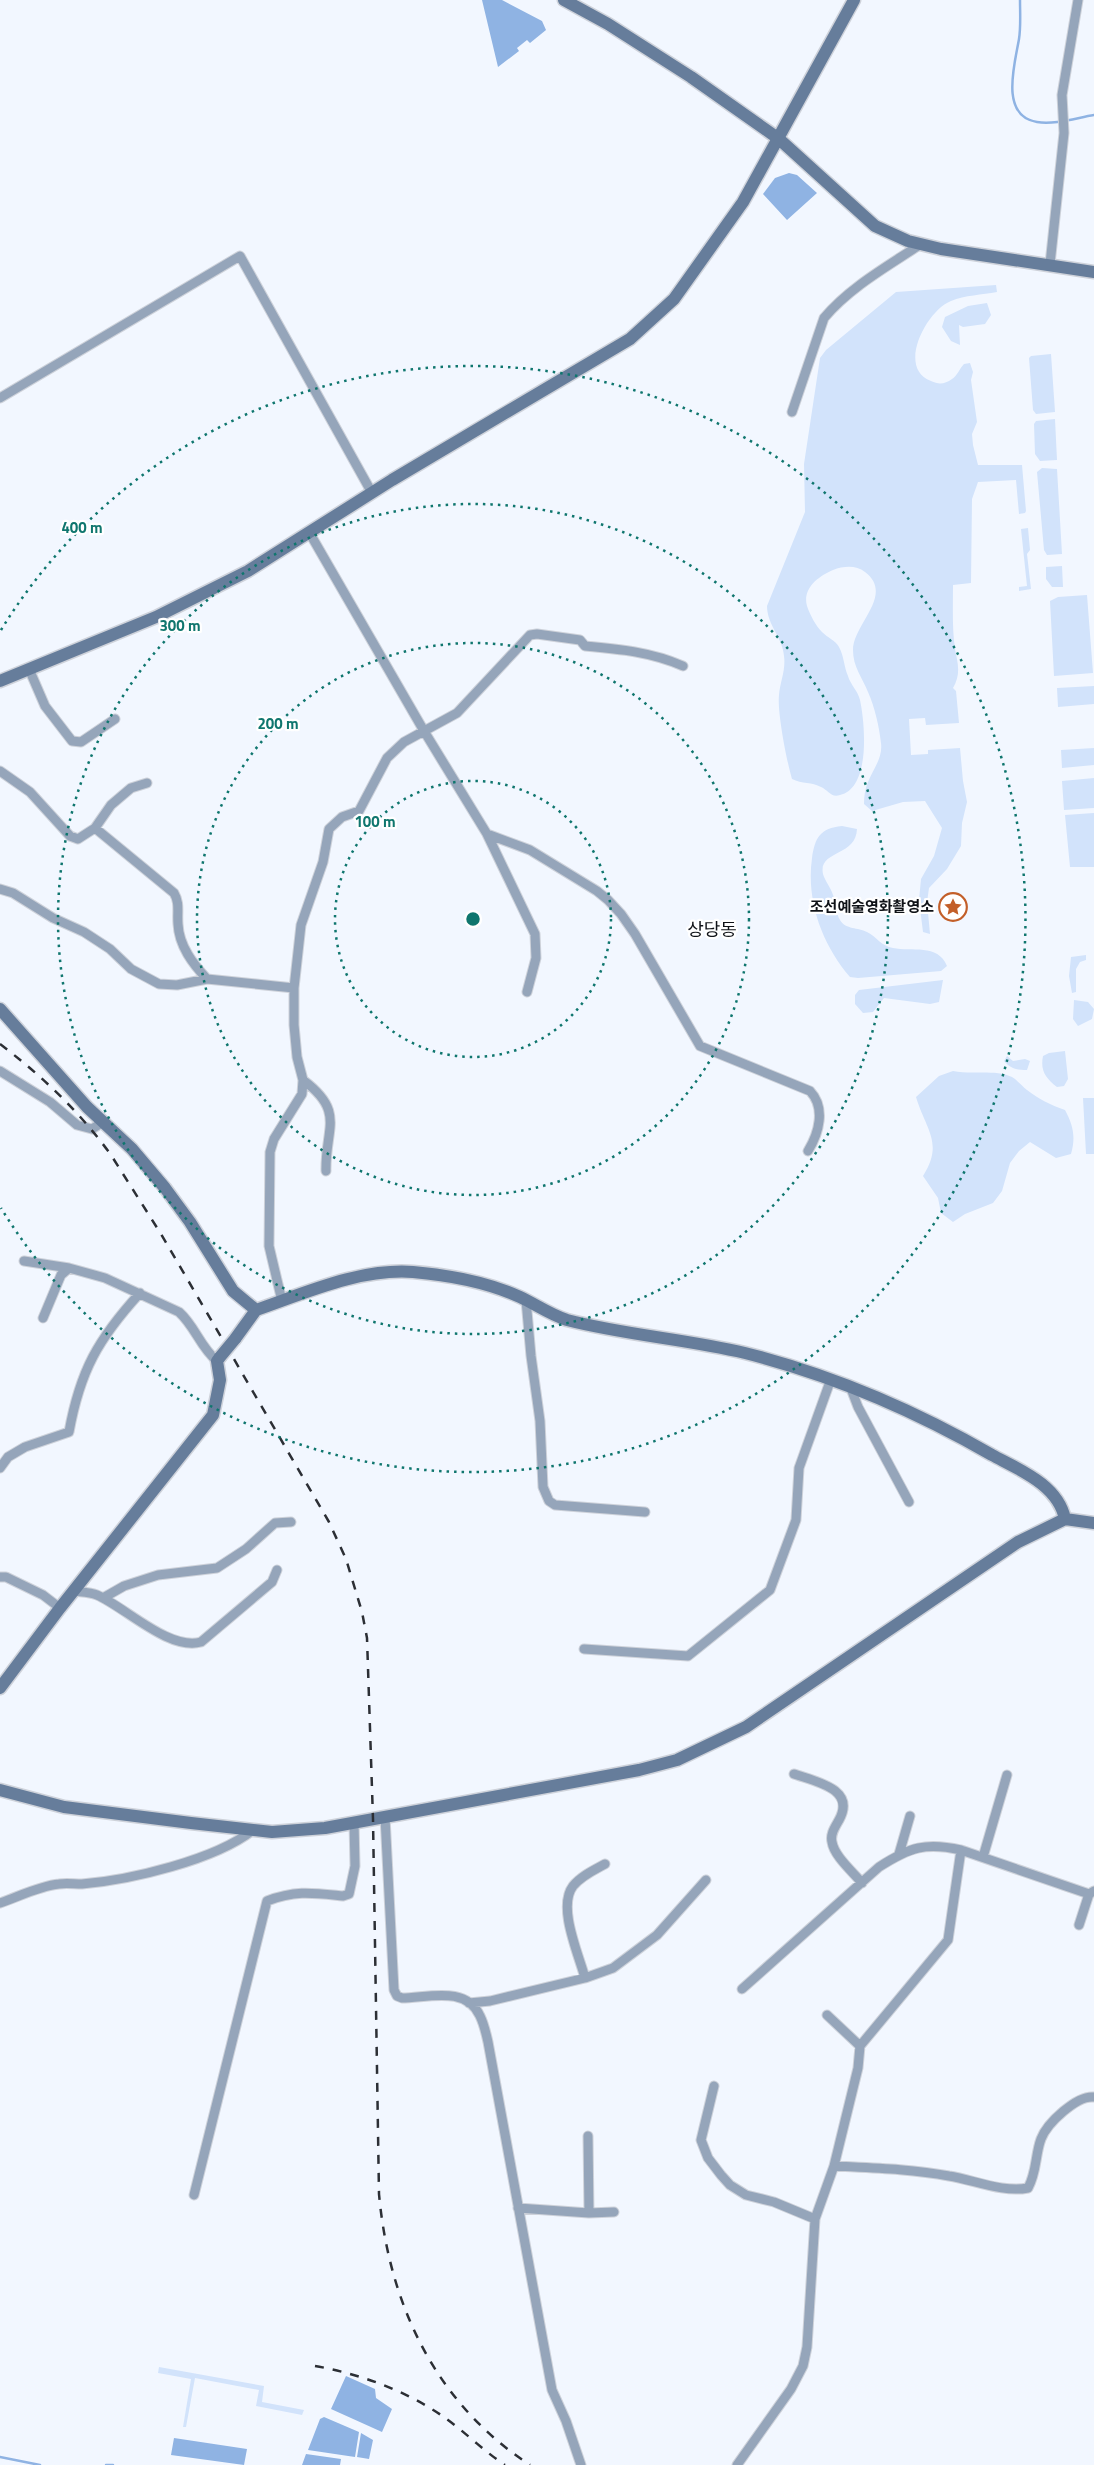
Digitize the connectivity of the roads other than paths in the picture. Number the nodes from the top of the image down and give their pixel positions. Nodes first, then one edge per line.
1 (564, 0) edge
2 (854, 0) edge
3 (1078, 0) edge
4 (779, 139) junction
5 (921, 244) junction
6 (1050, 264) junction
7 (1094, 272) edge
8 (0, 398) edge
9 (792, 412) dead end
10 (372, 493) junction
11 (309, 532) junction
12 (683, 666) dead end
13 (29, 669) junction
14 (0, 681) edge
15 (115, 719) dead end
16 (424, 731) junction
17 (0, 771) edge
18 (147, 783) dead end
19 (95, 828) junction
20 (487, 834) junction
21 (0, 889) edge
22 (207, 980) junction
23 (294, 988) junction
24 (527, 992) dead end
25 (0, 1009) edge
26 (0, 1071) edge
27 (303, 1080) junction
28 (103, 1122) junction
29 (808, 1151) dead end
30 (326, 1171) dead end
31 (24, 1261) dead end
32 (69, 1268) junction
33 (140, 1293) junction
34 (526, 1300) junction
35 (282, 1301) junction
36 (256, 1310) junction
37 (43, 1318) dead end
38 (219, 1359) junction
39 (832, 1379) junction
40 (850, 1386) junction
41 (0, 1468) edge
42 (909, 1502) dead end
43 (645, 1512) dead end
44 (1066, 1519) junction
45 (291, 1522) dead end
46 (1094, 1523) edge
47 (277, 1570) dead end
48 (0, 1577) edge
49 (74, 1591) junction
50 (102, 1598) junction
51 (60, 1608) junction
52 (584, 1649) dead end
53 (0, 1688) edge
54 (794, 1774) dead end
55 (1007, 1775) dead end
56 (0, 1790) edge
57 (910, 1816) dead end
58 (385, 1817) junction
59 (354, 1822) junction
60 (253, 1830) junction
61 (961, 1850) junction
62 (899, 1854) junction
63 (984, 1858) junction
64 (605, 1864) dead end
65 (706, 1880) dead end
66 (862, 1882) junction
67 (1091, 1893) edge
68 (0, 1903) edge
69 (1079, 1925) dead end
70 (586, 1978) junction
71 (742, 1989) dead end
72 (469, 2003) junction
73 (827, 2015) dead end
74 (860, 2046) junction
75 (714, 2086) dead end
76 (1094, 2096) edge
77 (588, 2136) dead end
78 (834, 2166) junction
79 (194, 2195) dead end
80 (518, 2208) junction
81 (614, 2212) dead end
82 (589, 2213) junction
83 (815, 2219) junction
84 (581, 2465) edge
85 (737, 2465) edge

1 - 4 street
2 - 4 street
3 - 6 street
4 - 5 street
4 - 10 street
5 - 6 street
5 - 9 street
6 - 7 street
8 - 10 street
10 - 11 street
11 - 13 street
11 - 16 street
12 - 16 street
13 - 14 street
13 - 15 street
16 - 20 street
16 - 23 street
17 - 19 street
18 - 19 street
19 - 22 street
20 - 24 street
20 - 29 street
21 - 22 street
22 - 23 street
23 - 27 street
25 - 28 street
26 - 28 street
27 - 30 street
27 - 35 street
28 - 36 street
31 - 32 street
32 - 33 street
32 - 37 street
33 - 38 street
33 - 41 street
34 - 35 street
34 - 39 street
34 - 43 street
35 - 36 street
36 - 38 street, bridge
38 - 49 street
39 - 40 street
39 - 52 street
40 - 42 street
40 - 44 street
44 - 46 street
44 - 58 street
45 - 50 street
47 - 50 street
48 - 51 street
49 - 50 street
49 - 51 street
51 - 53 street
54 - 66 street
55 - 63 street
56 - 60 street
57 - 62 street
58 - 59 street
58 - 72 street
59 - 60 street
59 - 79 street
60 - 68 street
61 - 62 street
61 - 63 street
61 - 74 street
62 - 66 street
63 - 67 street
64 - 70 street
65 - 70 street
66 - 71 street
67 - 69 street
70 - 72 street
72 - 80 street
73 - 74 street
74 - 78 street
75 - 83 street
76 - 78 street
77 - 82 street
78 - 83 street
80 - 82 street
80 - 84 street
81 - 82 street
83 - 85 street

